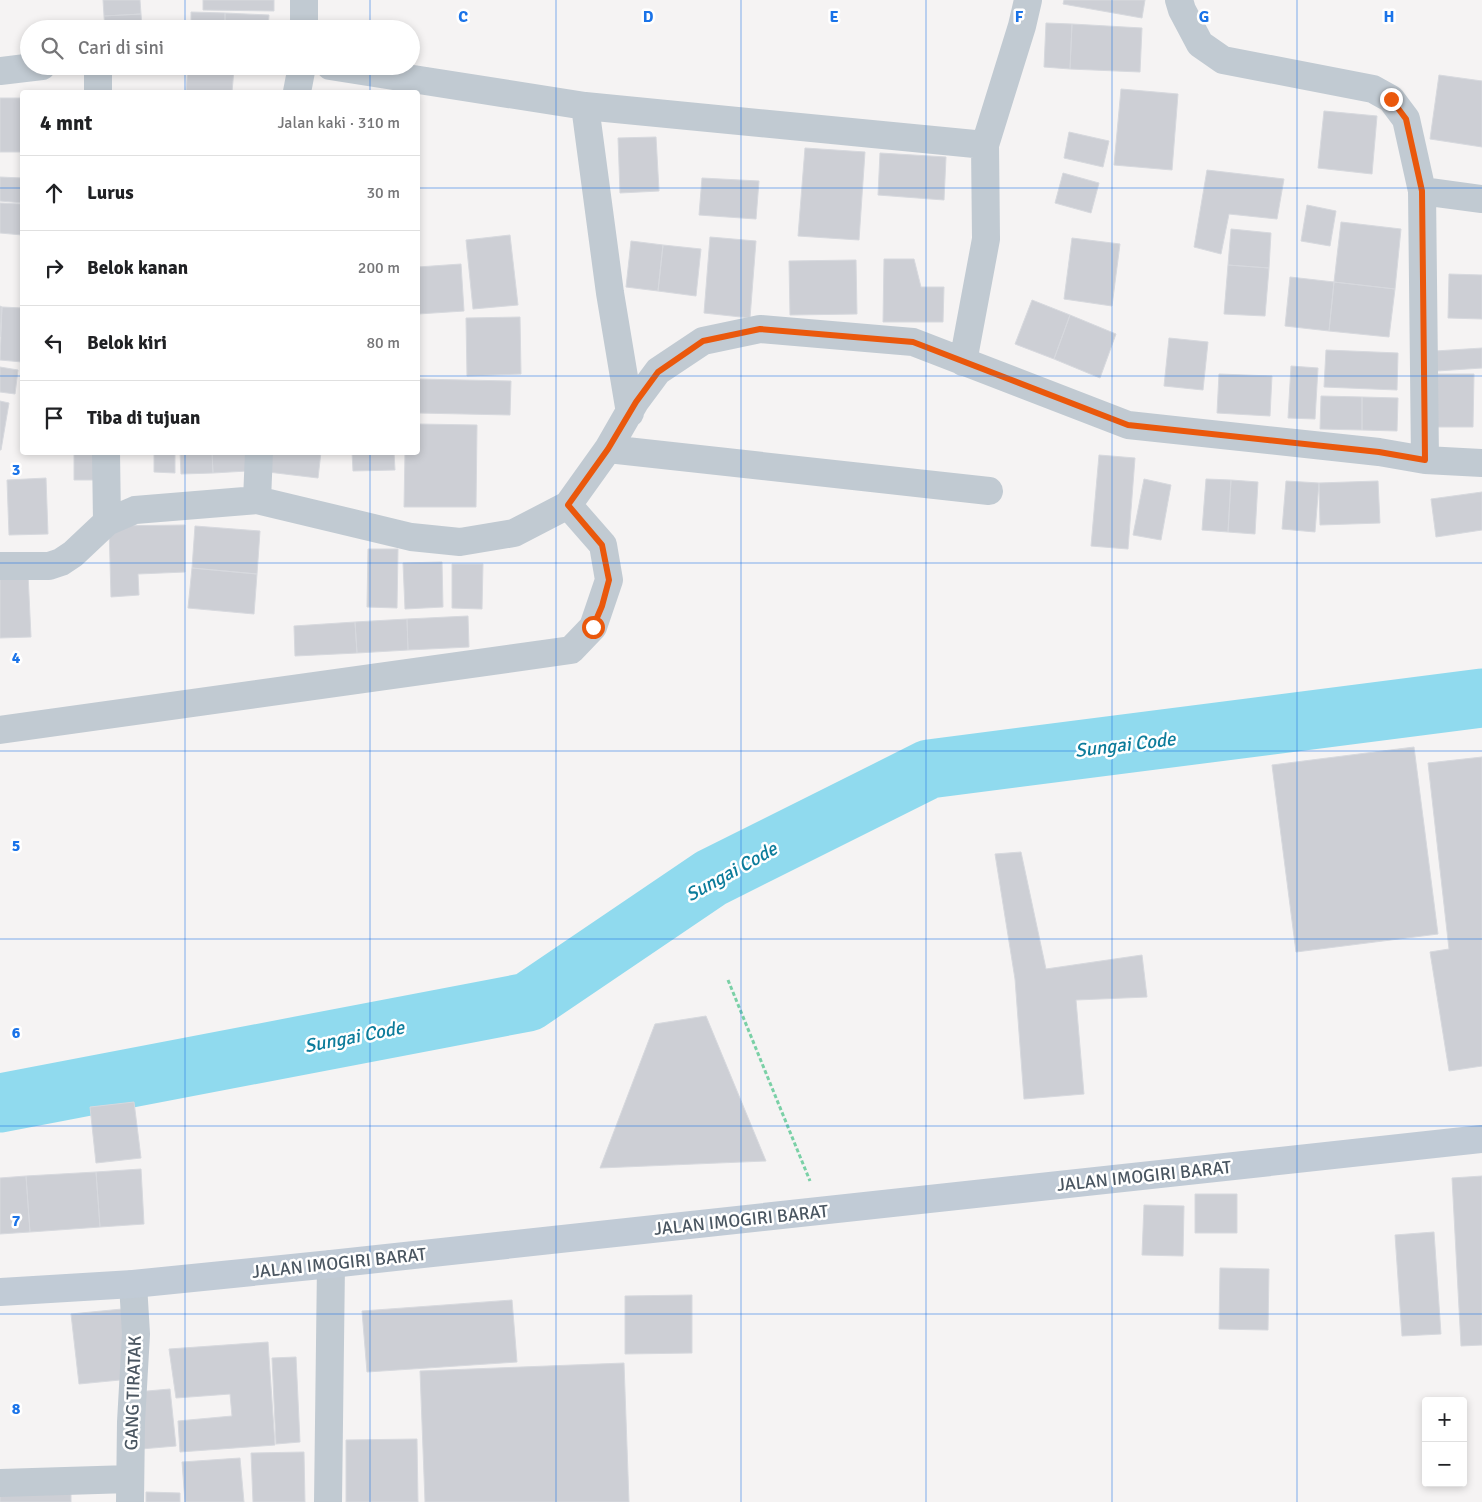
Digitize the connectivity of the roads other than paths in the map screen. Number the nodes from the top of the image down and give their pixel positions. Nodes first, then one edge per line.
1 (304, 0) edge
2 (1028, 0) edge
3 (1179, 0) edge
4 (304, 20) edge
5 (20, 69) edge
6 (0, 72) edge
7 (98, 75) edge
8 (301, 75) edge
9 (387, 75) edge
10 (98, 90) edge
11 (298, 90) edge
12 (585, 106) junction
13 (985, 145) junction
14 (1422, 191) junction
15 (1482, 199) edge
16 (963, 362) junction
17 (630, 413) junction
18 (608, 449) junction
19 (106, 455) edge
20 (259, 455) edge
21 (1425, 460) junction
22 (1482, 462) edge
23 (989, 491) dead end
24 (257, 500) junction
25 (568, 505) junction
26 (107, 522) junction
27 (0, 566) edge
28 (0, 730) edge
29 (1482, 1139) edge
30 (331, 1264) junction
31 (133, 1284) junction
32 (0, 1292) edge
33 (0, 1484) edge
34 (130, 1491) edge
35 (328, 1502) edge

1 - 4 street
2 - 13 street
3 - 14 street
5 - 6 street
7 - 10 street
8 - 11 street
9 - 12 street
12 - 13 street
12 - 17 street
13 - 16 street
14 - 15 street
14 - 21 street
16 - 17 street
16 - 21 street
17 - 18 street
18 - 23 street
18 - 25 street
19 - 26 street
20 - 24 street
21 - 22 street
24 - 25 street
24 - 26 street
25 - 28 street
26 - 27 street
29 - 30 main road, JALAN IMOGIRI BARAT
30 - 31 main road, JALAN IMOGIRI BARAT
30 - 35 street
31 - 32 main road, JALAN IMOGIRI BARAT
31 - 34 street, GANG TIRATAK
33 - 34 street

